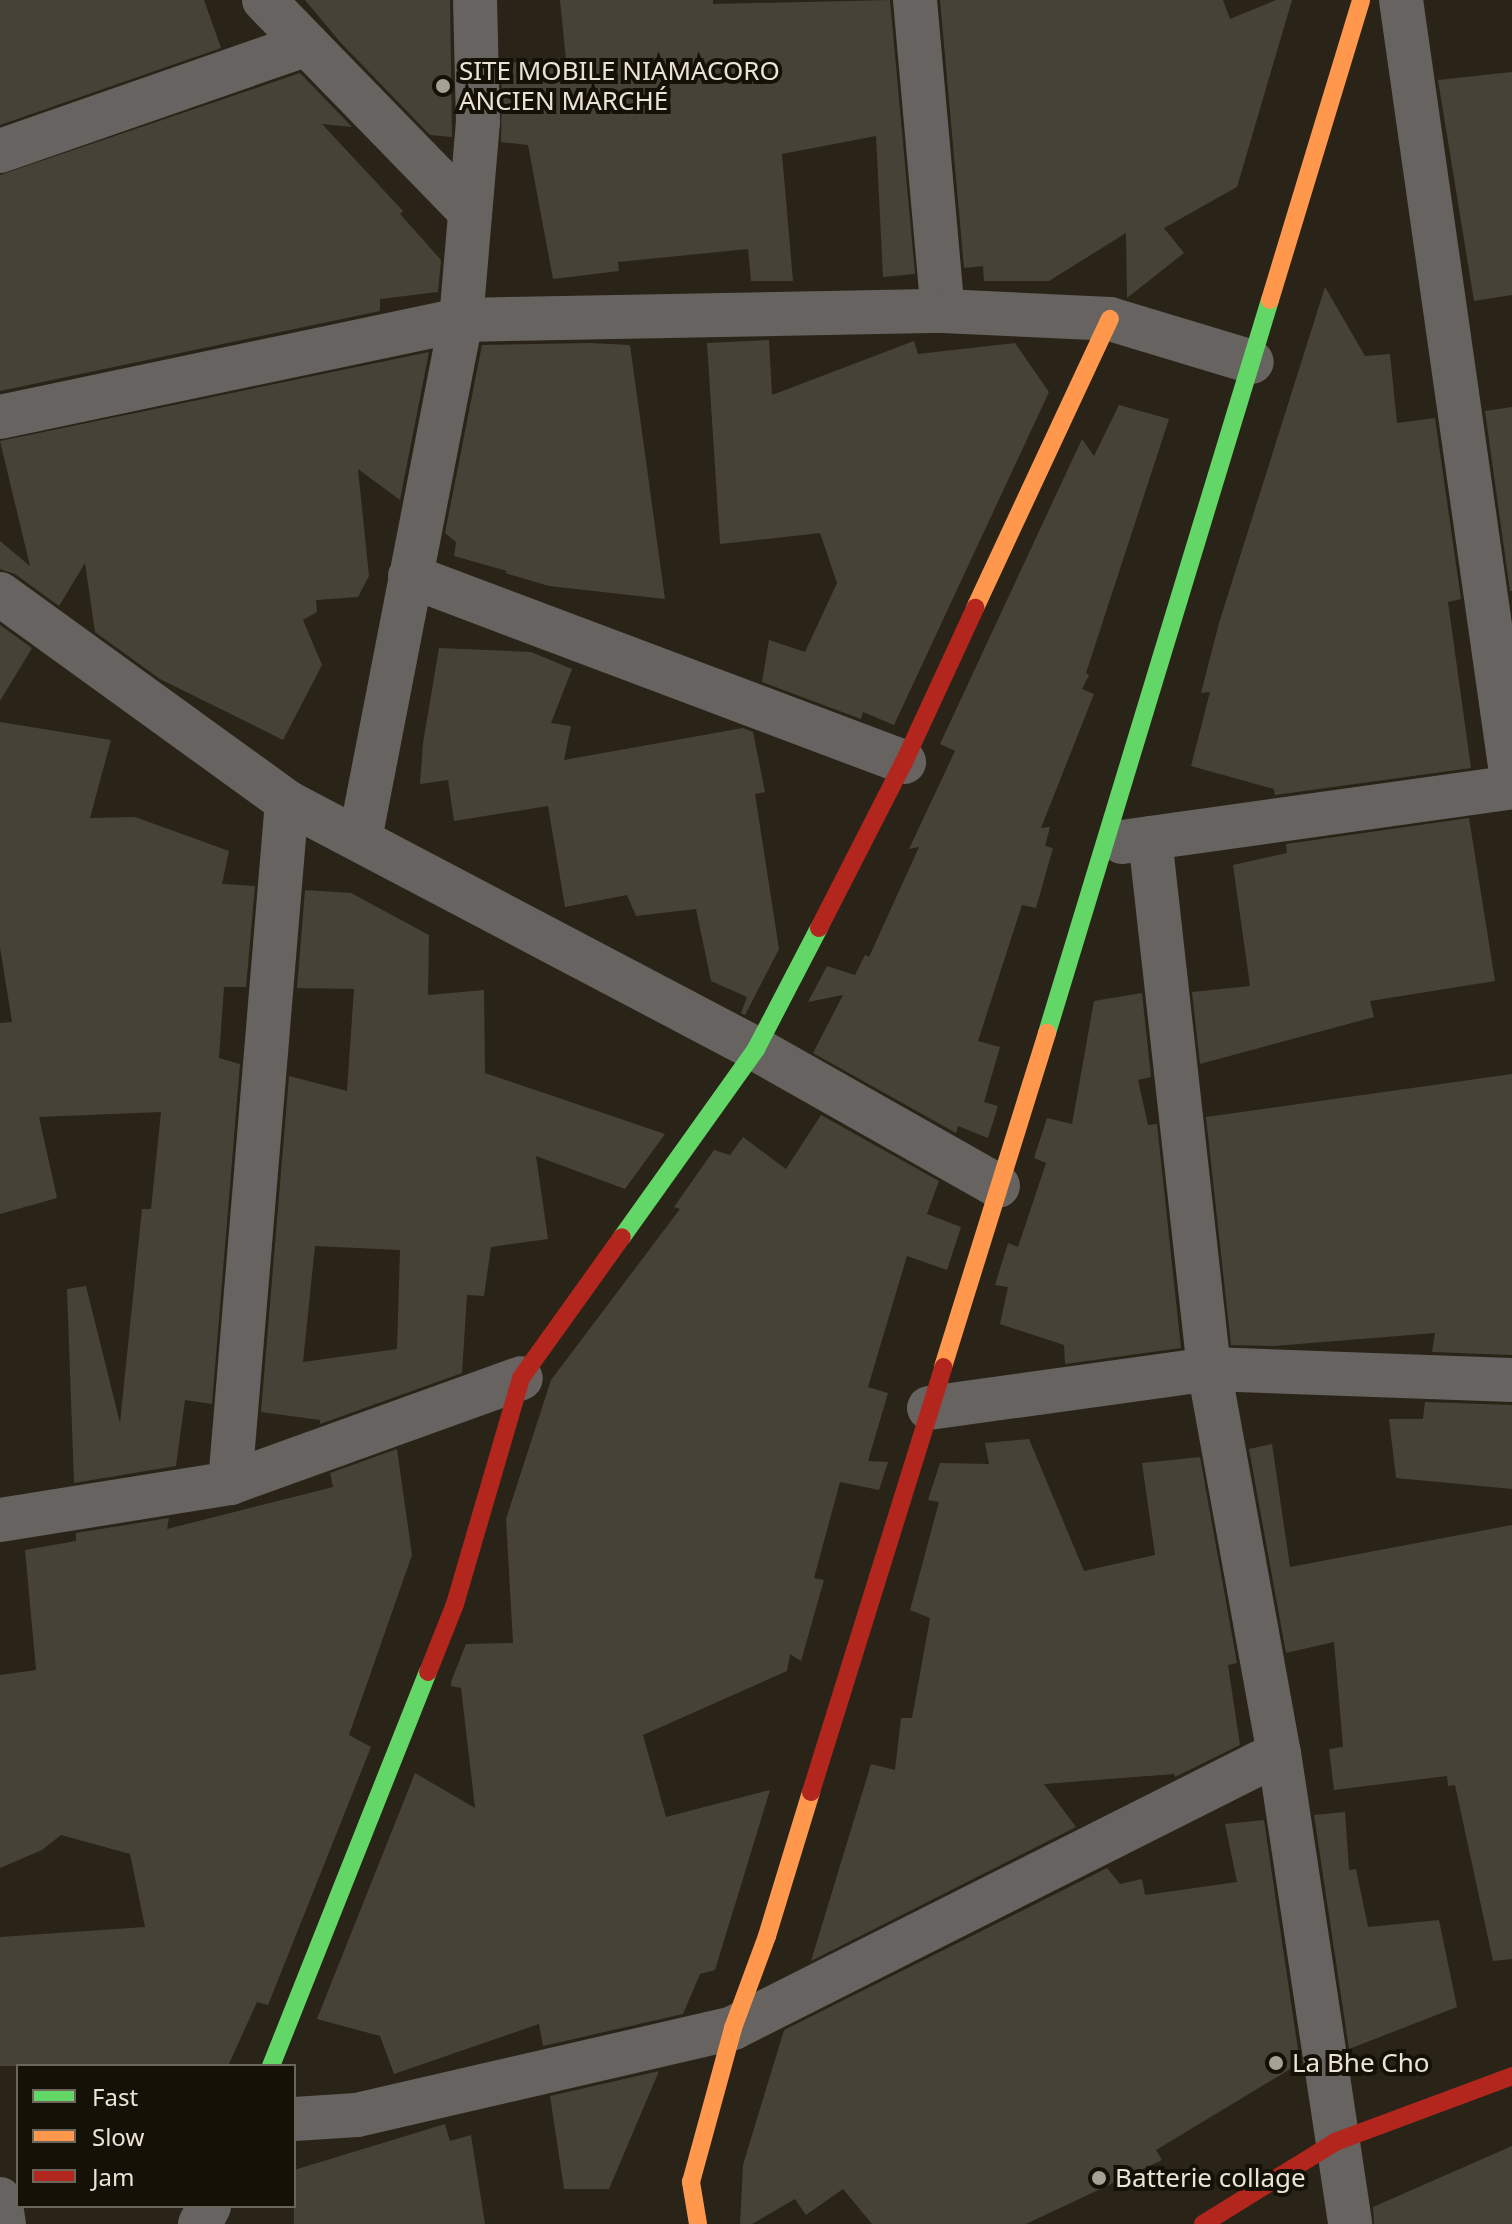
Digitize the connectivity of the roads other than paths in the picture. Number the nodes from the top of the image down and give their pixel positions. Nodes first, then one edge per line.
1 (264, 0) edge
2 (475, 0) edge
3 (915, 0) edge
4 (1361, 0) edge
5 (1401, 0) edge
6 (307, 44) junction
7 (0, 151) edge
8 (469, 211) junction
9 (943, 311) junction
10 (1110, 319) junction
11 (461, 320) junction
12 (1252, 362) junction
13 (0, 417) edge
14 (410, 576) junction
15 (0, 594) edge
16 (904, 762) junction
17 (1512, 780) edge
18 (1512, 787) edge
19 (287, 802) junction
20 (1150, 838) junction
21 (360, 839) junction
22 (1105, 845) junction
23 (756, 1049) junction
24 (998, 1186) junction
25 (1209, 1369) junction
26 (521, 1378) junction
27 (1512, 1380) edge
28 (929, 1408) junction
29 (230, 1483) junction
30 (0, 1520) edge
31 (1279, 1753) junction
32 (733, 2028) junction
33 (272, 2064) edge
34 (1512, 2076) edge
35 (296, 2119) edge
36 (1335, 2142) junction
37 (0, 2199) edge
38 (4, 2224) edge
39 (698, 2224) edge
40 (1203, 2224) edge
41 (1350, 2224) edge

1 - 6 street
2 - 8 street
3 - 9 street
4 - 12 street
5 - 17 street
6 - 7 street
6 - 8 street
8 - 11 street
9 - 10 street
9 - 11 street
10 - 12 street
10 - 16 street
11 - 13 street
11 - 14 street
12 - 22 street
14 - 16 street
14 - 21 street
15 - 19 street
16 - 23 street
18 - 20 street
19 - 21 street
19 - 29 street
20 - 22 street
20 - 25 street
21 - 23 street
22 - 24 street
23 - 24 street
23 - 26 street
24 - 28 street
25 - 27 street
25 - 28 street
25 - 31 street
26 - 29 street
26 - 33 street
28 - 32 street
29 - 30 street
31 - 32 street
31 - 36 street
32 - 35 street
32 - 39 street
34 - 36 street
36 - 40 street
36 - 41 street
37 - 38 street

